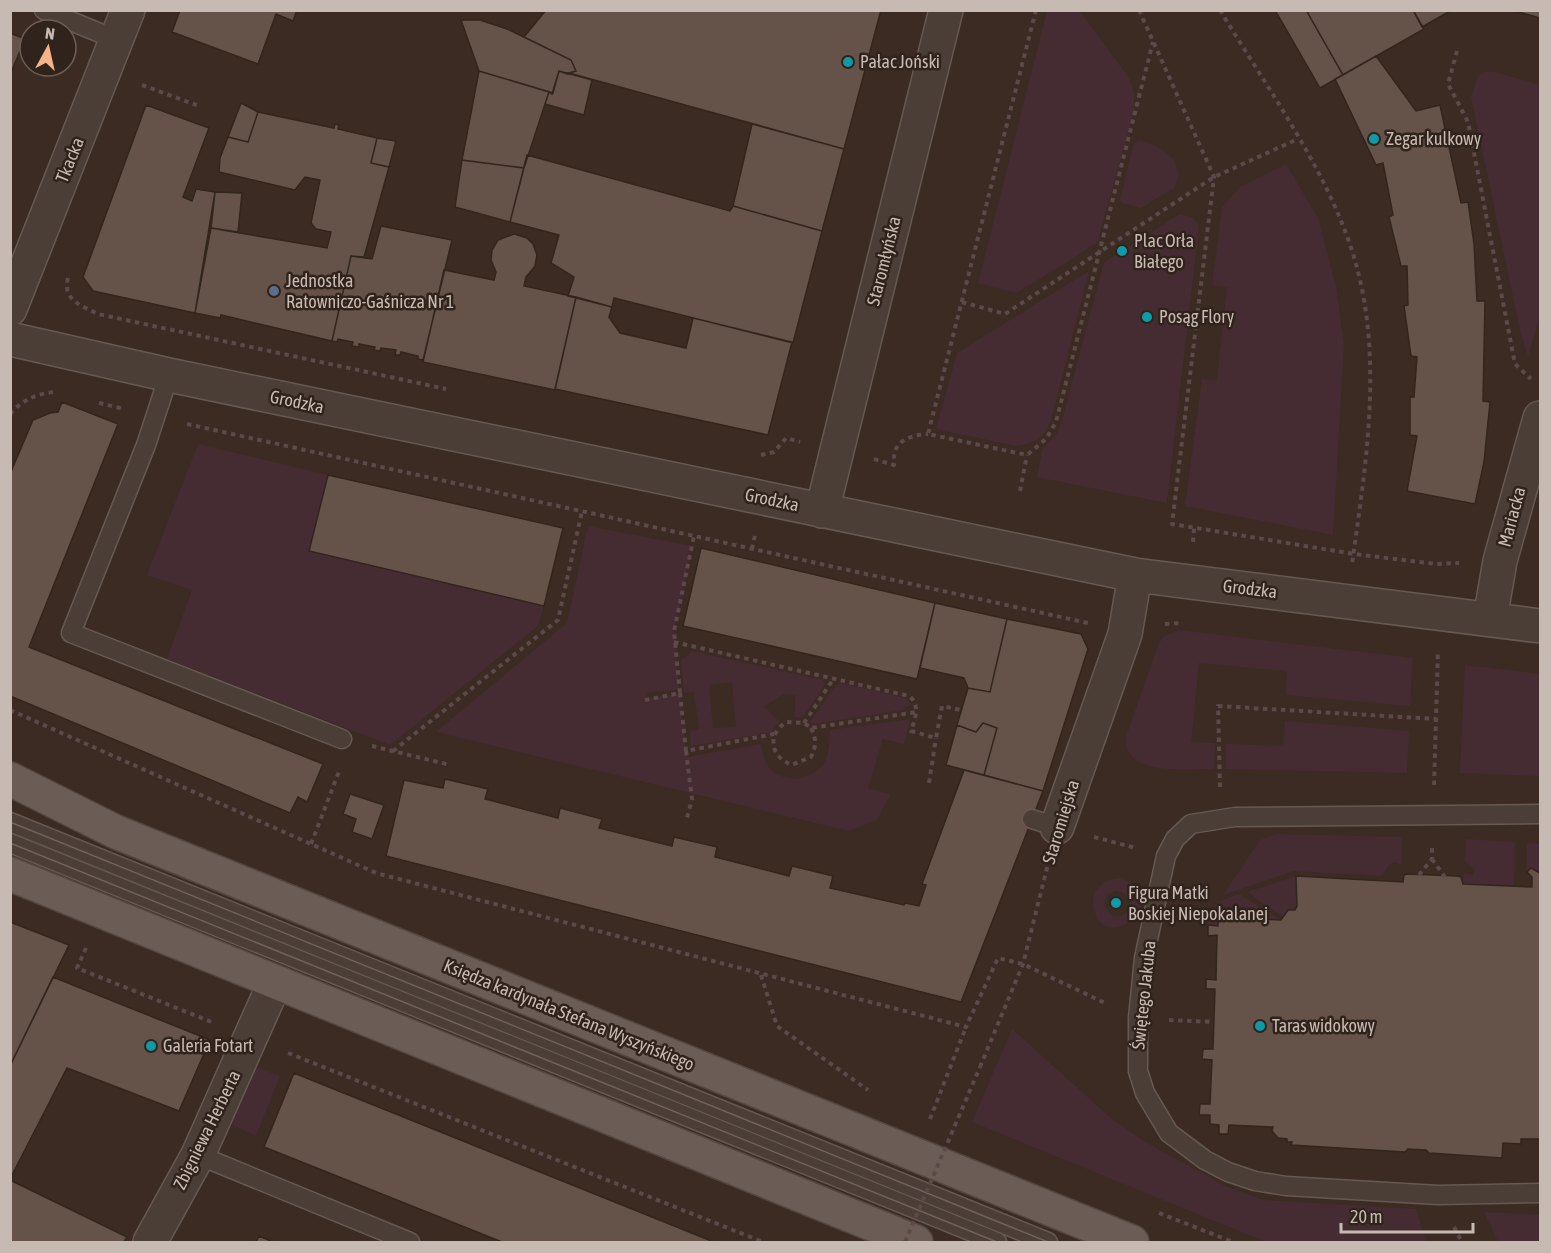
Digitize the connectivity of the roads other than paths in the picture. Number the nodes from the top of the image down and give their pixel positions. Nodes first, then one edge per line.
1 (44, 10) edge
2 (946, 10) edge
3 (123, 25) edge
4 (10, 309) edge
5 (10, 339) edge
6 (169, 375) junction
7 (1540, 418) edge
8 (822, 511) junction
9 (1135, 575) junction
10 (1491, 619) junction
11 (1540, 626) edge
12 (347, 740) road end
13 (10, 779) edge
14 (1540, 814) edge
15 (1045, 823) road end
16 (16, 824) edge
17 (10, 843) edge
18 (10, 874) edge
19 (275, 982) junction
20 (198, 1155) junction
21 (1540, 1193) edge
22 (150, 1242) edge
23 (410, 1242) edge
24 (916, 1242) edge
25 (997, 1242) edge
26 (1048, 1242) edge
27 (1132, 1242) edge

1 - 3 lane
2 - 8 street, Staromłyńska
3 - 4 street, Tkacka
5 - 6 street, Grodzka
6 - 8 street, Grodzka
6 - 12 lane
7 - 10 street, Mariacka
8 - 9 street, Grodzka
9 - 10 street, Grodzka
9 - 15 street, Staromiejska
10 - 11 street, Grodzka
13 - 27 main road, Księdza kardynała Stefana Wyszyńskiego
14 - 21 lane, Świętego Jakuba
16 - 26 lane
17 - 25 lane
18 - 19 main road
19 - 20 street, Zbigniewa Herberta
19 - 24 main road
20 - 22 street, Zbigniewa Herberta
20 - 23 lane

